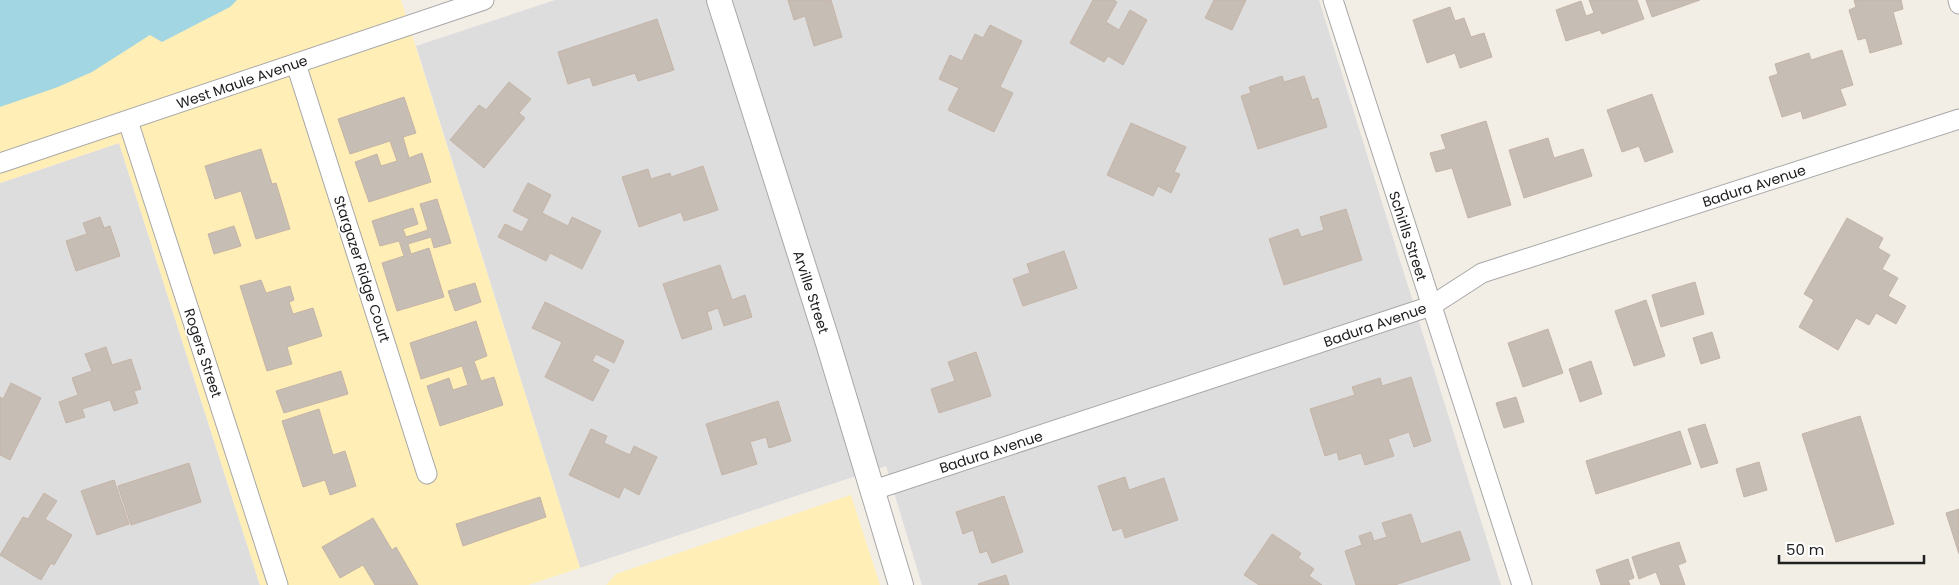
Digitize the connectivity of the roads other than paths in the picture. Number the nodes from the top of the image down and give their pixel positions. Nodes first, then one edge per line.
1 (484, 0) edge
2 (719, 0) edge
3 (1333, 0) edge
4 (1958, 0) edge
5 (1959, 4) edge
6 (296, 64) junction
7 (1959, 120) edge
8 (128, 121) junction
9 (0, 163) edge
10 (1431, 306) junction
11 (427, 474) dead end
12 (871, 492) junction
13 (278, 585) edge
14 (901, 585) edge
15 (1522, 585) edge

1 - 6 street, West Maule Avenue
2 - 12 street, Arville Street
3 - 10 street, Schirlls Street
4 - 5 street
6 - 8 street, West Maule Avenue
6 - 11 street, Stargazer Ridge Court
7 - 10 street, Badura Avenue
8 - 9 street, West Maule Avenue
8 - 13 street, Rogers Street
10 - 12 street, Badura Avenue
10 - 15 street, Schirlls Street
12 - 14 street, Arville Street

